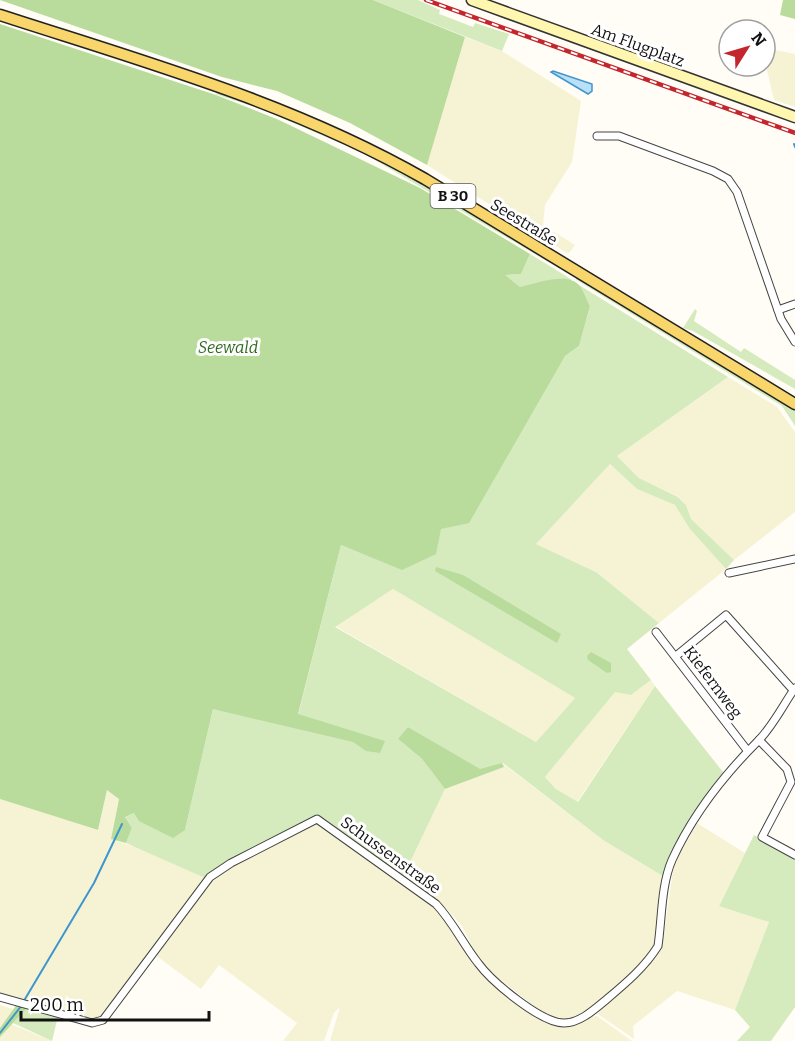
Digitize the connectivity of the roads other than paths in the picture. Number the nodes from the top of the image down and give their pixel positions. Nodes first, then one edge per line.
1 (472, 0) edge
2 (0, 15) edge
3 (795, 117) edge
4 (597, 136) dead end
5 (795, 304) edge
6 (778, 310) junction
7 (795, 342) edge
8 (795, 404) edge
9 (795, 559) edge
10 (729, 573) dead end
11 (656, 632) dead end
12 (676, 656) junction
13 (794, 689) edge
14 (759, 740) junction
15 (747, 750) junction
16 (795, 855) edge
17 (0, 997) edge

1 - 3 street, Am Flugplatz
2 - 8 main road, Seestraße / B 30
4 - 6 street
5 - 6 street
6 - 7 street
9 - 10 street
11 - 12 street, Kiefernweg
12 - 13 street
12 - 15 street, Kiefernweg
13 - 14 street, Schussenstraße
14 - 15 street, Schussenstraße
14 - 16 street
15 - 17 street, Schussenstraße

